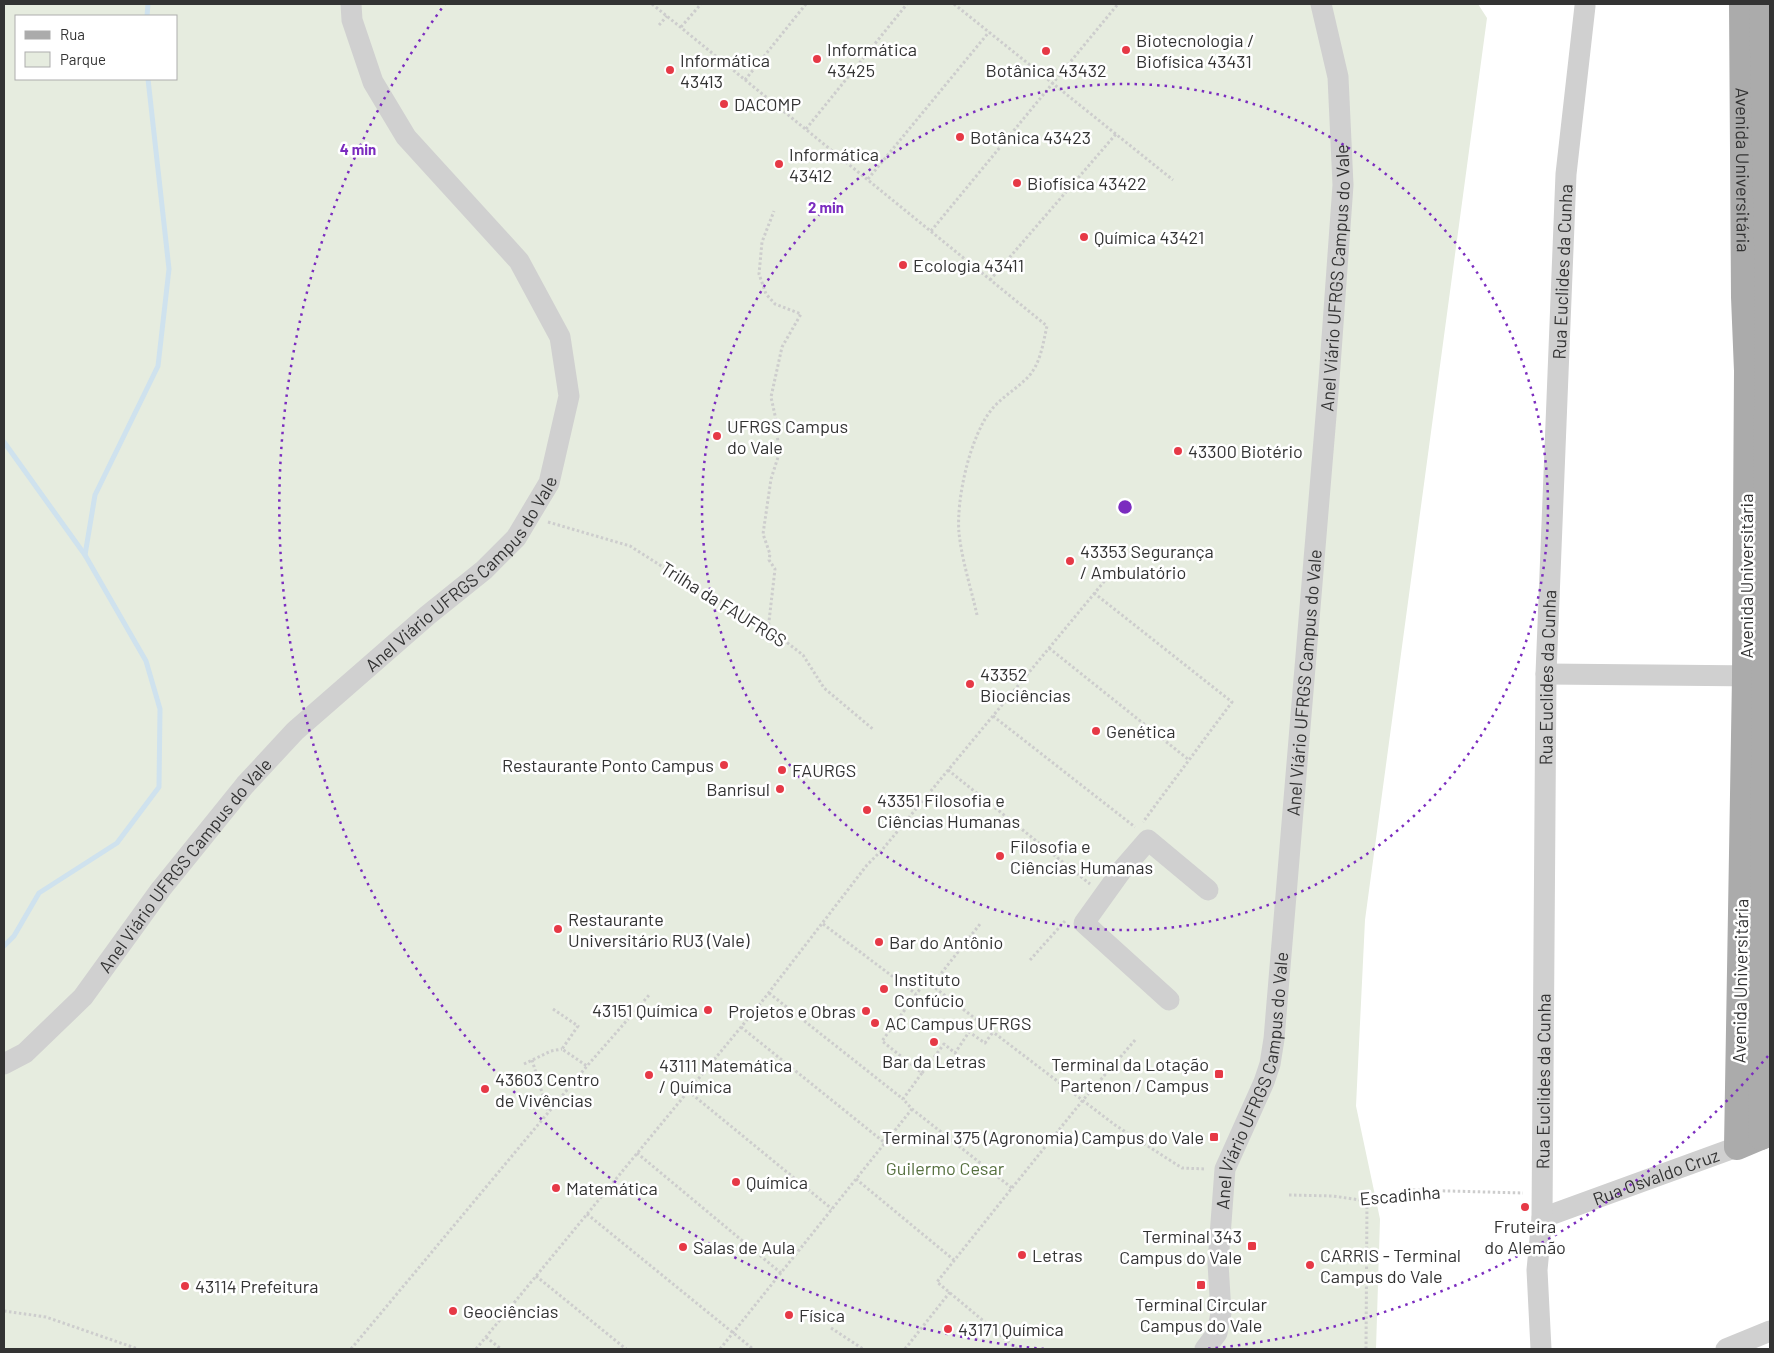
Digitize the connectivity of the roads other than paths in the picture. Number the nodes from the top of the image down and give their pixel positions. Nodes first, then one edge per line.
1 (351, 4) edge
2 (1321, 4) edge
3 (1742, 4) edge
4 (1762, 4) edge
5 (1584, 6) dead end
6 (1761, 294) edge
7 (1546, 674) junction
8 (1760, 676) edge
9 (1208, 890) dead end
10 (1169, 1000) dead end
11 (4, 1064) edge
12 (1766, 1135) edge
13 (1737, 1147) junction
14 (1542, 1218) junction
15 (1770, 1331) edge
16 (1205, 1349) edge
17 (1541, 1349) edge
18 (1726, 1349) edge

1 - 11 street, Anel Viário UFRGS Campus do Vale
2 - 16 street, Anel Viário UFRGS Campus do Vale
3 - 6 main road, Avenida Universitária
4 - 6 main road, Avenida Universitária
5 - 7 street, Rua Euclides da Cunha
6 - 8 main road, Avenida Universitária
7 - 8 street
7 - 14 street, Rua Euclides da Cunha
8 - 12 main road, Avenida Universitária
8 - 13 main road, Avenida Universitária
9 - 10 street
12 - 13 main road, Rua Osvaldo Cruz
13 - 14 street, Rua Osvaldo Cruz
14 - 17 street, Rua Euclides da Cunha
15 - 18 street

